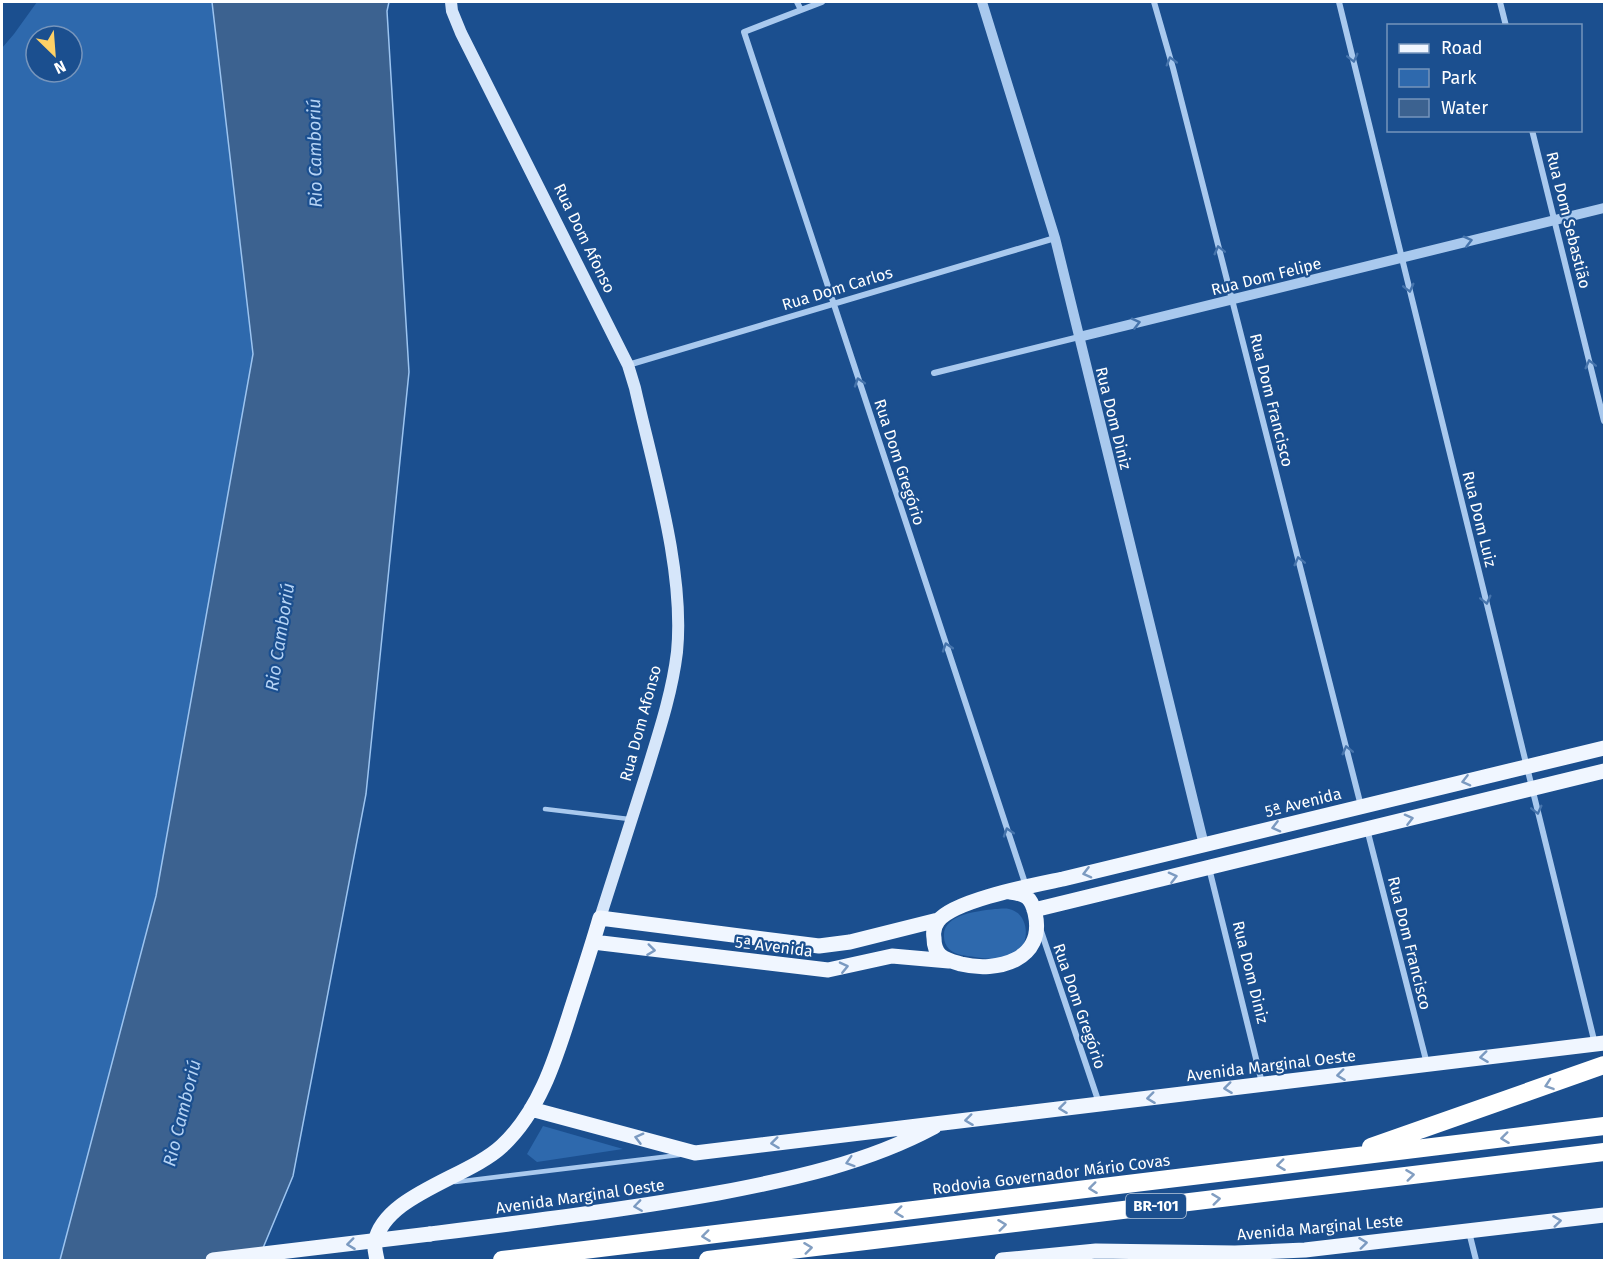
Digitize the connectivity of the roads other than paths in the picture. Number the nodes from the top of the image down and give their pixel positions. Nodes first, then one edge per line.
1 (451, 2) edge
2 (797, 2) edge
3 (822, 2) edge
4 (982, 2) edge
5 (1154, 2) edge
6 (1339, 2) edge
7 (1500, 2) edge
8 (801, 10) junction
9 (1506, 24) edge
10 (1533, 132) edge
11 (1605, 208) edge
12 (1555, 220) junction
13 (1055, 238) junction
14 (1401, 258) junction
15 (1232, 300) junction
16 (834, 304) junction
17 (1079, 337) junction
18 (628, 365) junction
19 (934, 373) dead end
20 (1605, 421) edge
21 (1605, 748) edge
22 (1527, 767) junction
23 (1605, 771) edge
24 (1532, 789) junction
25 (1361, 807) junction
26 (545, 809) dead end
27 (632, 820) junction
28 (1367, 829) junction
29 (1204, 845) junction
30 (1209, 868) junction
31 (1032, 904) junction
32 (600, 918) junction
33 (938, 920) junction
34 (593, 942) junction
35 (951, 961) junction
36 (1600, 1043) edge
37 (1427, 1064) junction
38 (1605, 1065) edge
39 (1263, 1084) junction
40 (1099, 1104) junction
41 (531, 1109) junction
42 (942, 1123) junction
43 (1605, 1126) edge
44 (1605, 1152) edge
45 (695, 1153) junction
46 (1339, 1158) junction
47 (441, 1184) junction
48 (1605, 1215) edge
49 (1468, 1231) junction
50 (1306, 1255) edge
51 (213, 1260) edge
52 (377, 1260) edge
53 (502, 1260) edge
54 (708, 1260) edge
55 (1002, 1260) edge
56 (1476, 1260) edge

1 - 18 main road, Rua Dom Afonso
2 - 8 street
3 - 8 street
4 - 13 street, Rua Dom Diniz
15 -> 5 street, Rua Dom Francisco
6 -> 14 street, Rua Dom Luiz
7 - 9 street
8 - 16 street, Rua Dom Gregório
10 - 12 street, Rua Dom Sebastião
11 - 12 street, Rua Dom Felipe
14 -> 12 street, Rua Dom Felipe
20 -> 12 street, Rua Dom Sebastião
13 - 16 street, Rua Dom Carlos
13 - 17 street, Rua Dom Diniz
14 - 15 street, Rua Dom Felipe
14 -> 22 street, Rua Dom Luiz
17 -> 15 street, Rua Dom Felipe
25 -> 15 street, Rua Dom Francisco
16 - 18 street, Rua Dom Carlos
31 -> 16 street, Rua Dom Gregório
17 - 19 street, Rua Dom Felipe
17 - 29 street, Rua Dom Diniz
18 - 27 main road, Rua Dom Afonso
21 - 22 main road, 5ª Avenida
22 - 24 street, Rua Dom Luiz
22 -> 25 main road, 5ª Avenida
23 - 24 main road, 5ª Avenida
28 -> 24 main road, 5ª Avenida
24 -> 36 street, Rua Dom Luiz
25 -> 29 main road, 5ª Avenida
26 - 27 lane
27 - 32 main road, Rua Dom Afonso
28 - 30 main road, 5ª Avenida
28 - 37 street, Rua Dom Francisco
29 -> 31 main road, 5ª Avenida
31 -> 30 main road, 5ª Avenida
30 - 39 street, Rua Dom Diniz
31 - 33 main road, 5ª Avenida
31 - 35 main road
31 - 40 street, Rua Dom Gregório
32 - 33 main road, 5ª Avenida
32 - 34 main road, Rua Dom Afonso
33 - 35 main road
34 -> 35 main road, 5ª Avenida
34 - 41 main road, Rua Dom Afonso
36 -> 37 main road, Avenida Marginal Oeste
37 -> 39 main road, Avenida Marginal Oeste
38 -> 46 highway
39 -> 40 main road, Avenida Marginal Oeste
40 -> 42 main road, Avenida Marginal Oeste
45 -> 41 main road, Avenida Marginal Oeste
41 - 47 main road, Rua Dom Afonso
42 -> 45 main road, Avenida Marginal Oeste
42 -> 51 main road, Avenida Marginal Oeste, bridge
43 -> 46 highway, Rodovia Governador Mário Covas / BR-101
54 -> 44 highway, BR-101
45 - 47 lane
46 -> 53 highway, Rodovia Governador Mário Covas / BR-101
47 - 52 main road, Rua Dom Afonso
49 -> 48 main road, Avenida Marginal Leste
50 -> 49 main road, Avenida Marginal Leste
49 - 56 street
50 - 55 main road, Avenida Marginal Leste

